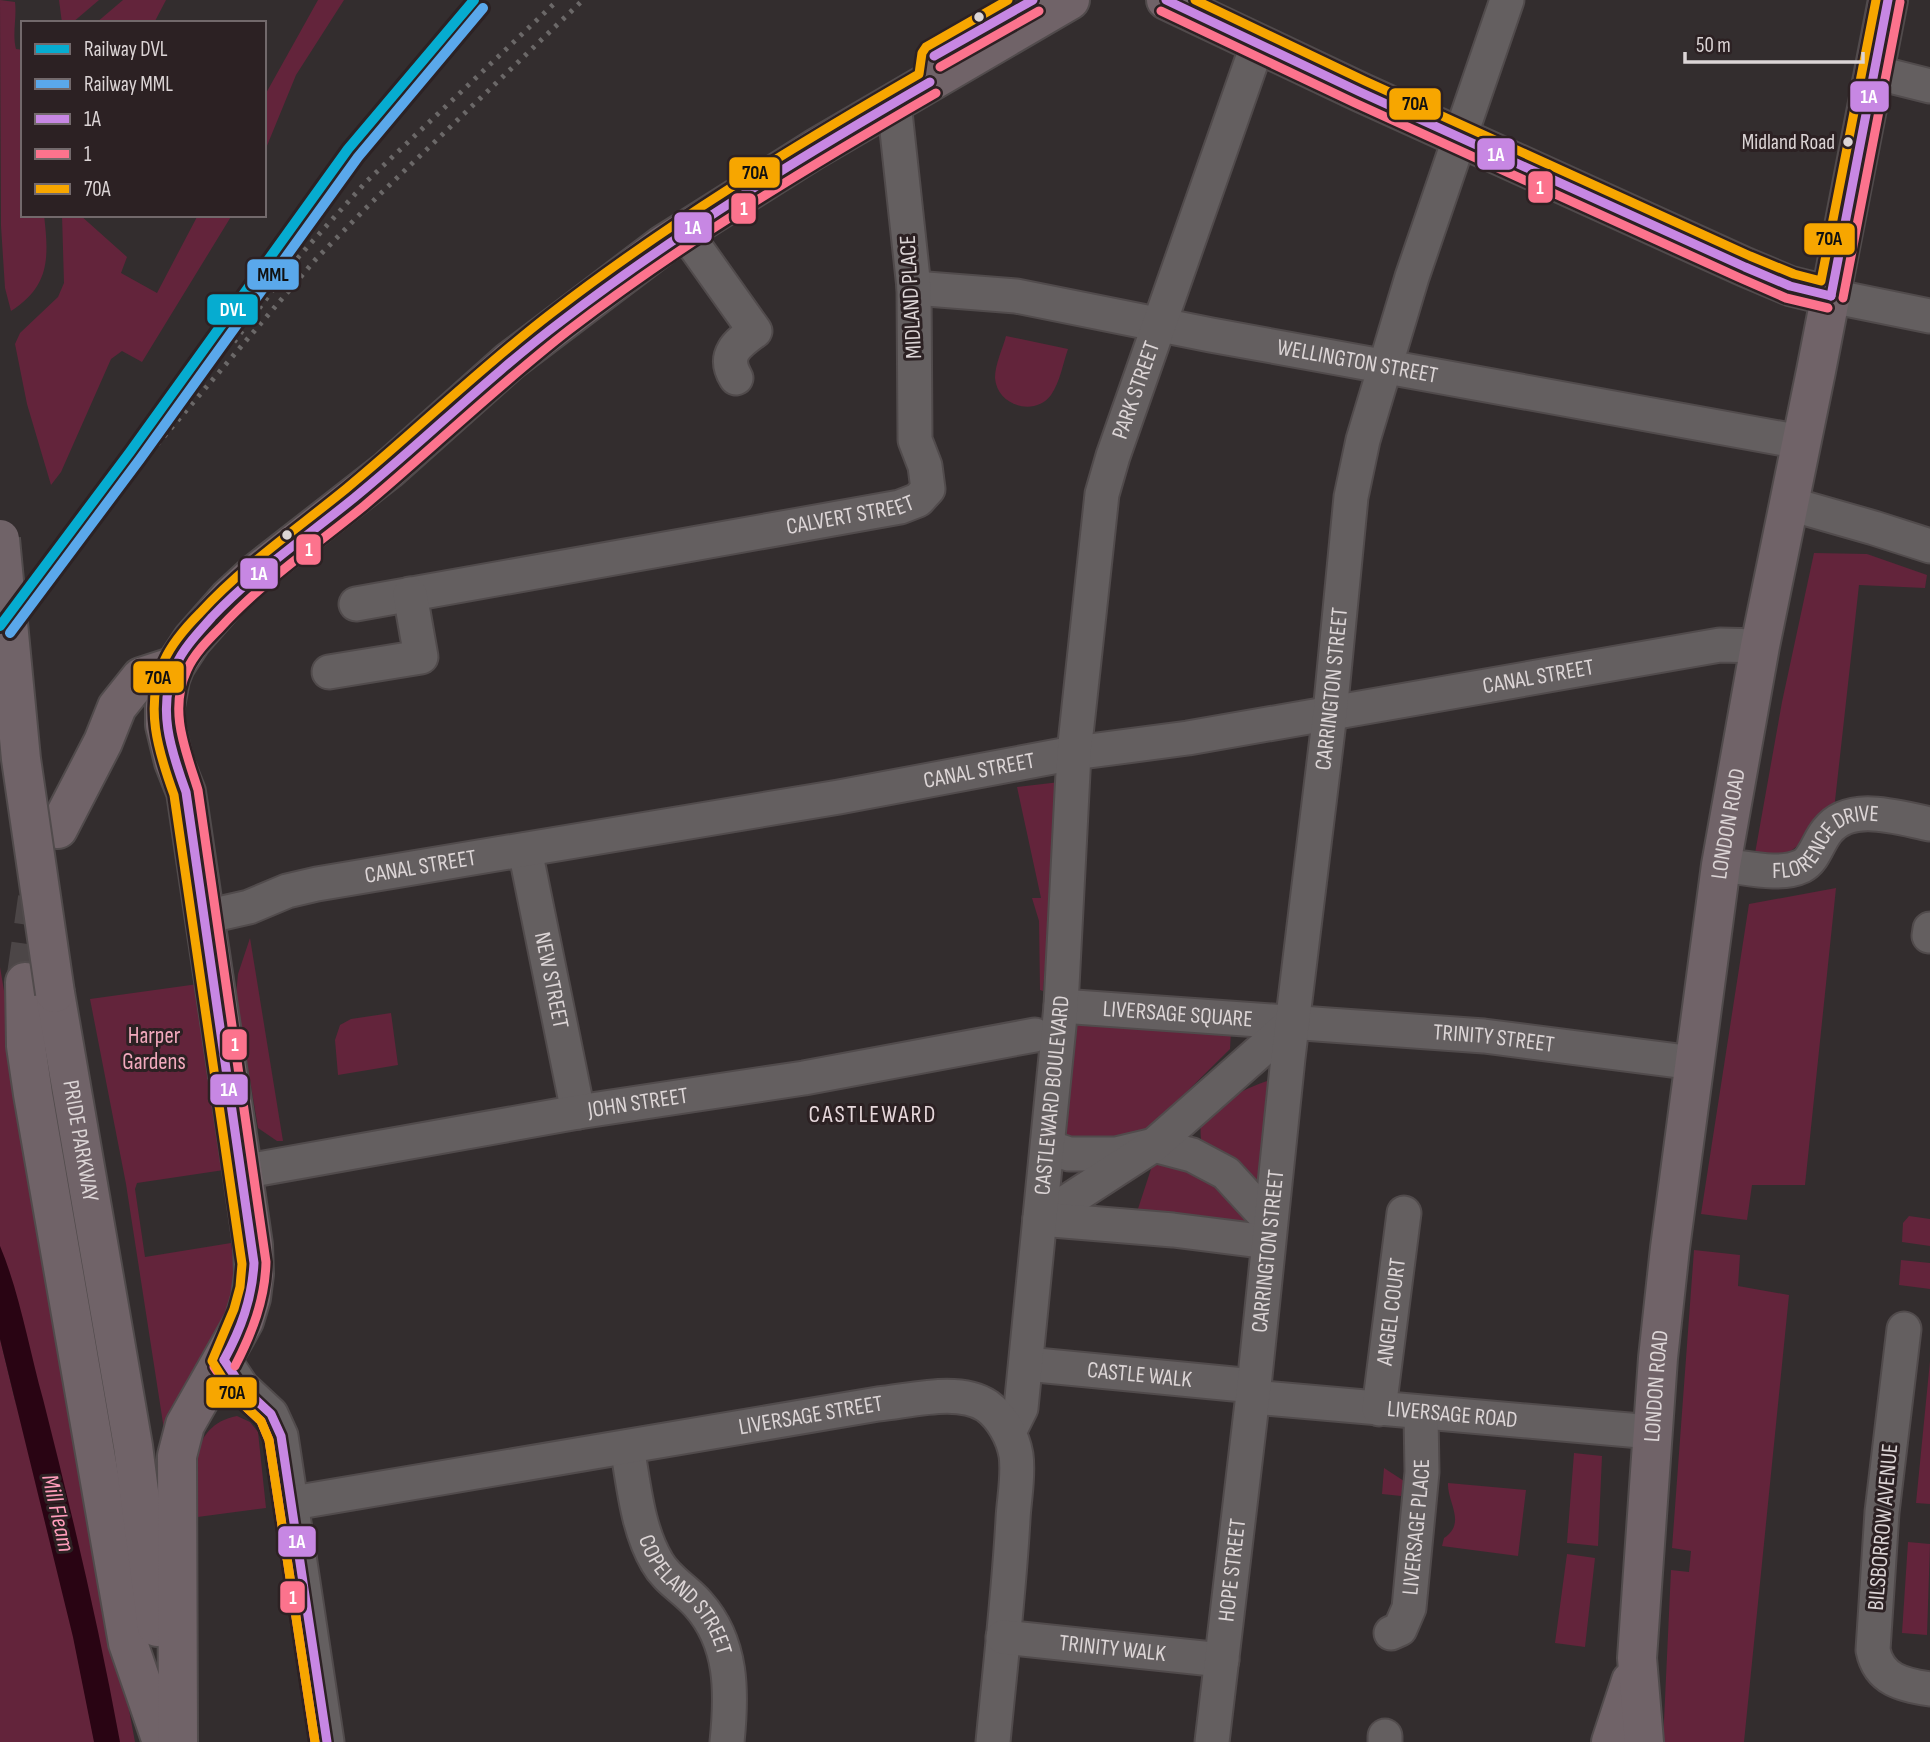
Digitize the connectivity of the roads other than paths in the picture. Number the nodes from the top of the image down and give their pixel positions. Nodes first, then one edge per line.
1 (1070, 0) edge
2 (1166, 0) edge
3 (1507, 0) edge
4 (1888, 0) edge
5 (1258, 43) junction
6 (1874, 72) junction
7 (1930, 86) edge
8 (894, 103) junction
9 (1461, 138) junction
10 (684, 231) junction
11 (914, 288) junction
12 (1831, 296) junction
13 (1930, 316) edge
14 (1159, 324) junction
15 (1387, 366) junction
16 (736, 378) dead end
17 (1801, 442) junction
18 (928, 489) joint
19 (1790, 504) junction
20 (0, 539) edge
21 (1930, 546) edge
22 (410, 594) junction
23 (356, 604) dead end
24 (1760, 646) junction
25 (175, 666) junction
26 (328, 672) dead end
27 (1330, 713) junction
28 (103, 742) junction
29 (1073, 753) junction
30 (174, 762) junction
31 (1930, 824) edge
32 (58, 829) dead end
33 (525, 850) junction
34 (1721, 865) junction
35 (205, 918) junction
36 (40, 988) junction
37 (1061, 1006) junction
38 (1293, 1022) junction
39 (1035, 1035) dead end
40 (1694, 1063) junction
41 (578, 1112) junction
42 (1200, 1125) dead end
43 (1048, 1142) junction
44 (1154, 1146) junction
45 (242, 1172) junction
46 (1404, 1213) dead end
47 (1040, 1219) junction
48 (1269, 1232) junction
49 (1904, 1329) dead end
50 (224, 1360) junction
51 (1026, 1364) junction
52 (1254, 1392) junction
53 (1379, 1409) junction
54 (1421, 1414) junction
55 (1009, 1432) junction
56 (1652, 1432) junction
57 (627, 1447) junction
58 (293, 1503) junction
59 (1391, 1633) dead end
60 (1003, 1637) junction
61 (1637, 1658) junction
62 (1222, 1660) junction
63 (1930, 1689) edge
64 (162, 1742) edge
65 (172, 1742) edge
66 (178, 1742) edge
67 (327, 1742) edge
68 (727, 1742) edge
69 (993, 1742) edge
70 (1212, 1742) edge
71 (1611, 1742) edge
72 (1644, 1742) edge

1 - 8 main road
2 - 5 main road
3 - 9 street, CARRINGTON STREET
4 - 6 main road, LONDON ROAD
5 - 9 main road
5 - 14 street, PARK STREET
6 - 7 street
6 - 12 main road, LONDON ROAD
8 - 10 main road
8 - 11 street, MIDLAND PLACE
9 - 12 main road
9 - 15 street, CARRINGTON STREET
10 - 16 street
10 - 25 main road
11 - 14 street, WELLINGTON STREET
11 - 18 street, MIDLAND PLACE
12 - 13 street
12 - 17 main road, LONDON ROAD
14 - 15 street, WELLINGTON STREET
14 - 29 street, PARK STREET
15 - 17 street, WELLINGTON STREET
15 - 27 street, CARRINGTON STREET
17 - 19 main road, LONDON ROAD
18 - 22 street, CALVERT STREET
19 - 21 street
19 - 24 main road, LONDON ROAD
20 - 36 main road, PRIDE PARKWAY, bridge
22 - 23 street, CALVERT STREET
22 - 26 street
24 - 27 street, CANAL STREET
24 - 34 main road, LONDON ROAD
25 - 28 main road
25 - 30 main road
27 - 29 street, CANAL STREET
27 - 38 street, CARRINGTON STREET
28 - 30 main road
28 - 32 main road
29 - 33 street, CANAL STREET
29 - 37 street, CASTLEWARD BOULEVARD
30 - 35 main road
31 - 34 street, FLORENCE DRIVE
33 - 35 street, CANAL STREET
33 - 41 street, NEW STREET
34 - 40 main road, LONDON ROAD
35 - 45 main road
36 - 64 main road
36 - 65 main road, PRIDE PARKWAY
37 - 38 street, LIVERSAGE SQUARE
37 - 43 street, CASTLEWARD BOULEVARD
38 - 40 street, TRINITY STREET
38 - 44 street
38 - 48 street, CARRINGTON STREET
39 - 41 street, JOHN STREET
40 - 56 main road, LONDON ROAD
41 - 45 street, JOHN STREET
42 - 44 street
43 - 44 street
43 - 47 street, CASTLEWARD BOULEVARD
44 - 47 street
44 - 48 street
45 - 50 main road
46 - 53 street, ANGEL COURT
47 - 48 street
47 - 51 street, CASTLEWARD BOULEVARD
48 - 52 street, CARRINGTON STREET
49 - 63 street, BILSBORROW AVENUE
50 - 58 street
50 - 66 main road
51 - 52 street, CASTLE WALK
51 - 55 street, CASTLEWARD BOULEVARD
52 - 53 street, LIVERSAGE ROAD
52 - 62 street, HOPE STREET
53 - 54 street, LIVERSAGE ROAD
54 - 56 street, LIVERSAGE ROAD
54 - 59 street, LIVERSAGE PLACE
55 - 57 street, LIVERSAGE STREET
55 - 60 street
56 - 61 main road, LONDON ROAD
57 - 58 street, LIVERSAGE STREET
57 - 68 street, COPELAND STREET
58 - 67 street
60 - 62 street, TRINITY WALK
60 - 69 street
61 - 71 main road, LONDON ROAD
61 - 72 main road, LONDON ROAD
62 - 70 street, HOPE STREET

